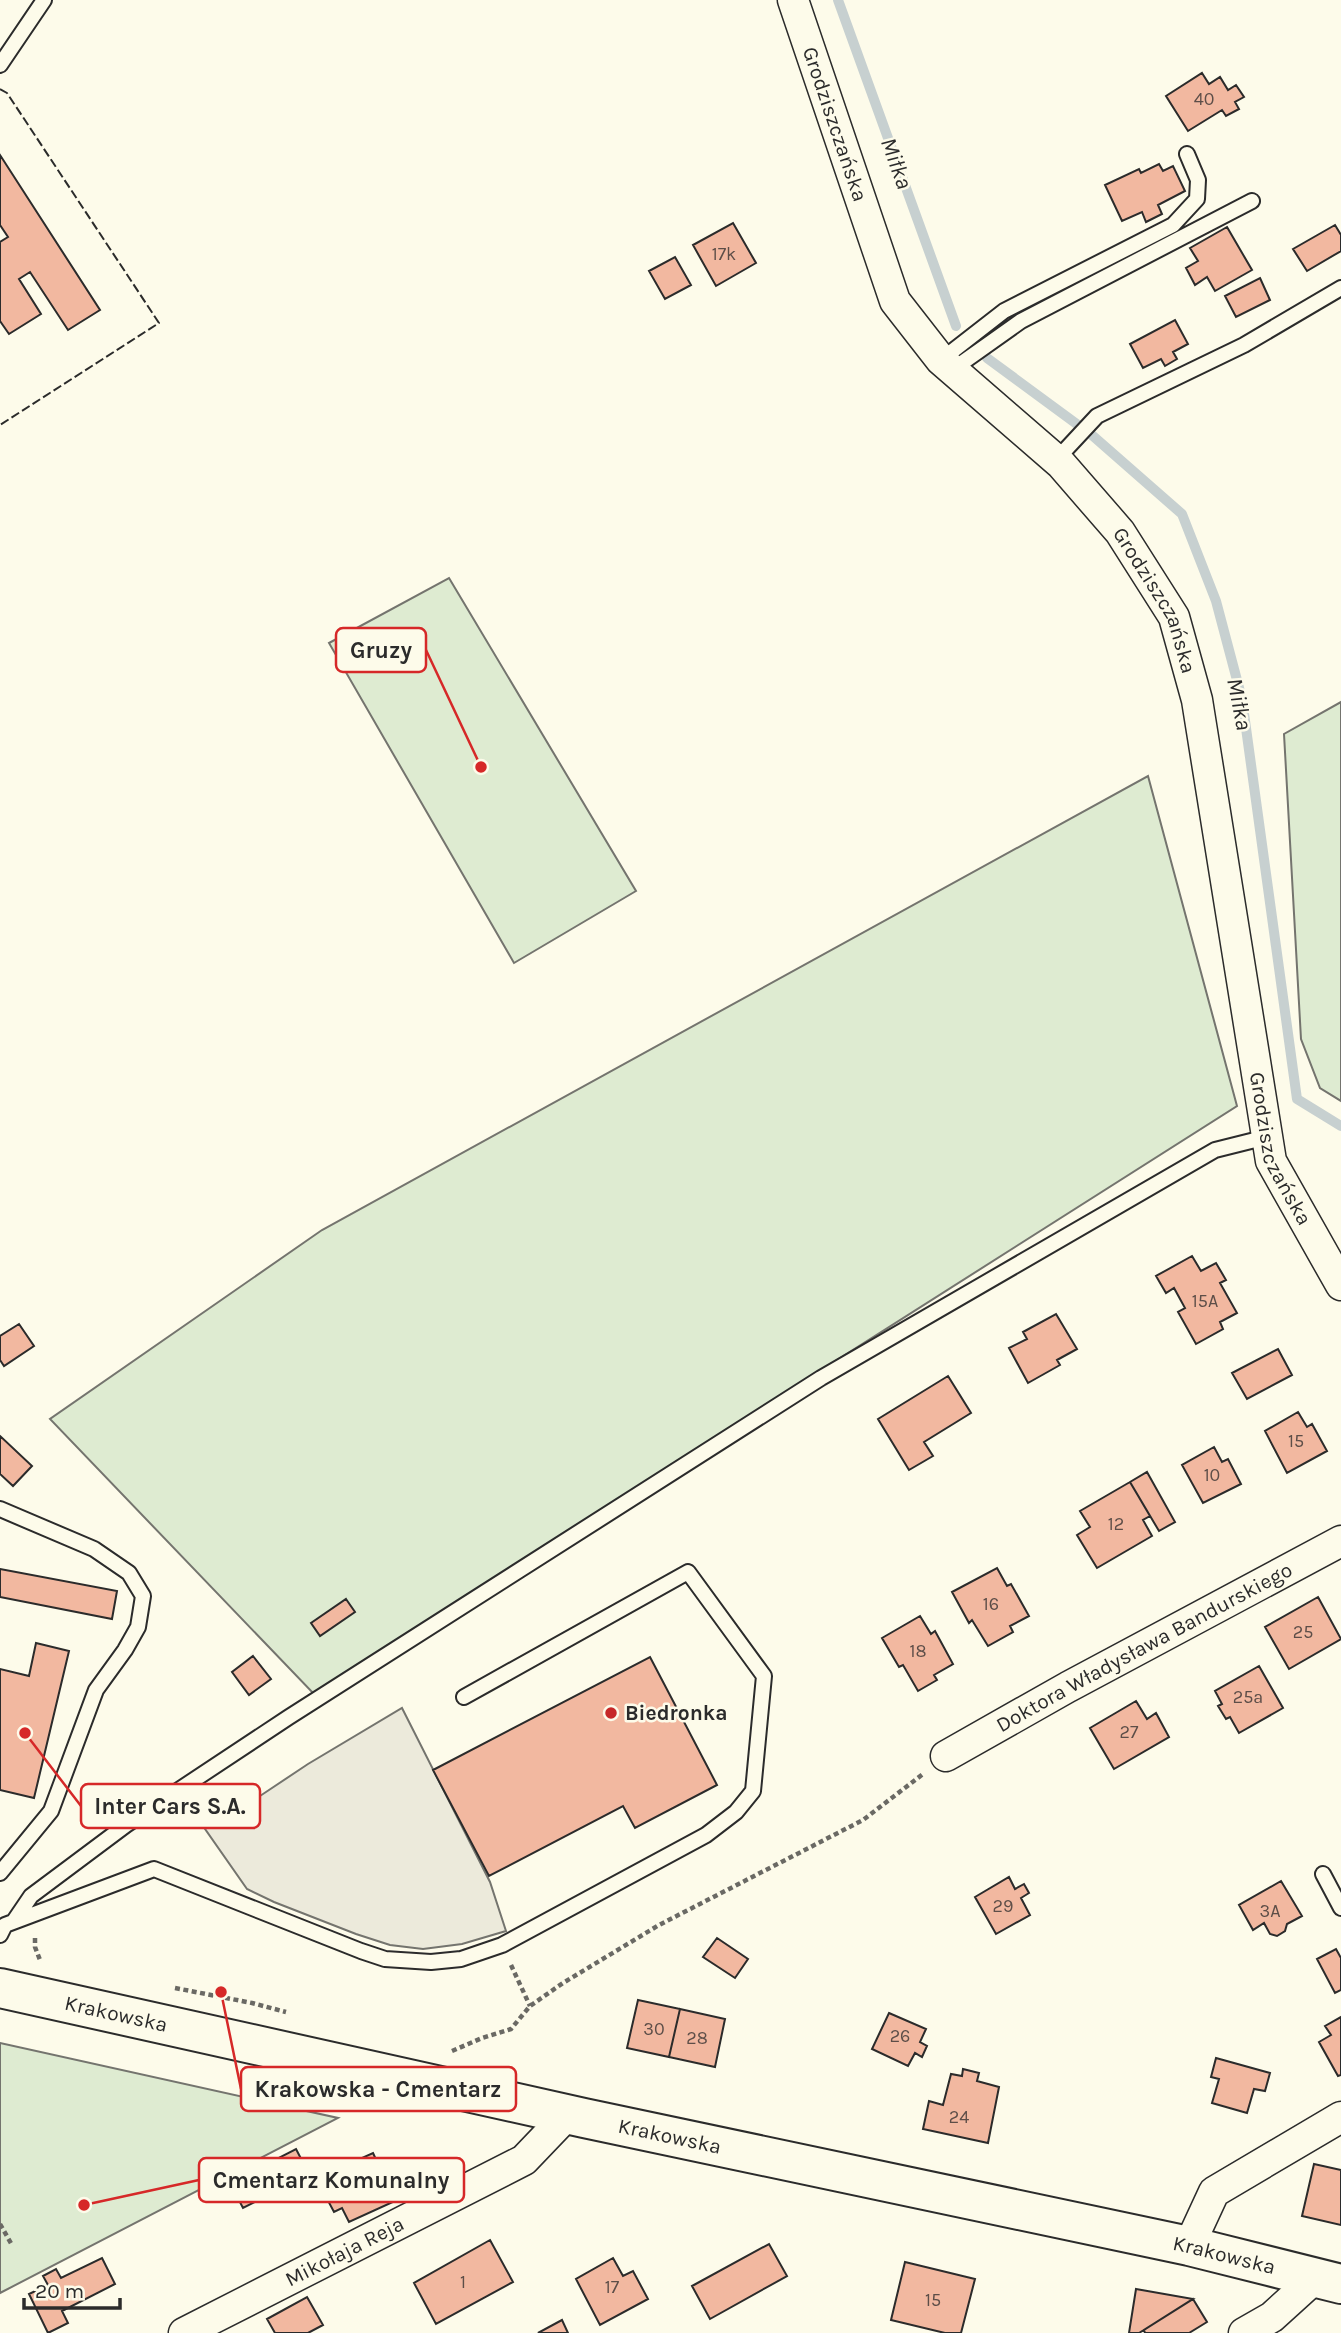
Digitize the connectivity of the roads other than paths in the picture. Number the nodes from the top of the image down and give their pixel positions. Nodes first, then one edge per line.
1 (44, 0) edge
2 (793, 0) edge
3 (0, 65) edge
4 (1187, 154) dead end
5 (1252, 201) dead end
6 (1341, 288) edge
7 (947, 365) junction
8 (1056, 460) junction
9 (1268, 1137) junction
10 (1341, 1285) edge
11 (0, 1509) edge
12 (1341, 1541) edge
13 (464, 1697) dead end
14 (946, 1756) road end
15 (0, 1873) edge
16 (1324, 1874) dead end
17 (1341, 1908) edge
18 (13, 1921) junction
19 (0, 1935) edge
20 (0, 1988) edge
21 (568, 2114) junction
22 (1341, 2117) edge
23 (1189, 2246) junction
24 (1328, 2281) edge
25 (184, 2333) edge
26 (1244, 2333) edge

1 - 3 lane
2 - 7 street, Grodziszczańska
4 - 7 lane
5 - 7 lane
6 - 8 lane
7 - 8 street, Grodziszczańska
8 - 9 street, Grodziszczańska
9 - 10 street, Grodziszczańska
9 - 18 lane
11 - 15 lane
12 - 14 street, Doktora Władysława Bandurskiego
13 - 18 lane
16 - 17 lane
18 - 19 lane
20 - 21 main road, Krakowska
21 - 23 main road, Krakowska
21 - 25 street, Mikołaja Reja
22 - 23 street
23 - 24 main road, Krakowska
24 - 26 street

